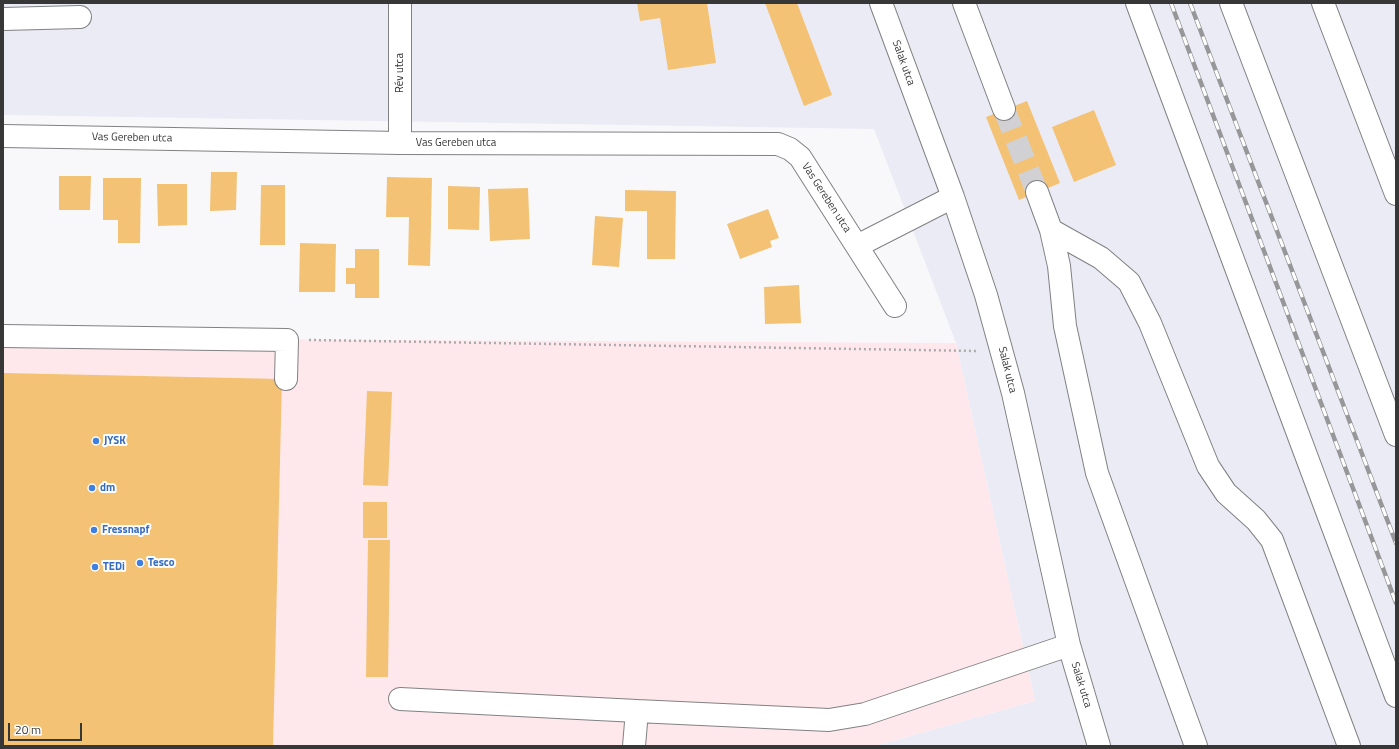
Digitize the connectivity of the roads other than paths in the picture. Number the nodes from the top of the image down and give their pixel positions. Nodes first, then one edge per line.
1 (400, 3) edge
2 (881, 3) edge
3 (964, 3) edge
4 (1137, 3) edge
5 (1231, 3) edge
6 (1323, 3) edge
7 (80, 17) dead end
8 (3, 19) edge
9 (1004, 110) tunnel mouth
10 (3, 136) edge
11 (400, 143) junction
12 (1037, 192) tunnel mouth
13 (1396, 194) edge
14 (954, 197) junction
15 (1051, 230) junction
16 (856, 246) junction
17 (895, 306) dead end
18 (3, 336) edge
19 (286, 379) dead end
20 (1396, 434) edge
21 (1069, 645) junction
22 (1396, 696) edge
23 (400, 699) dead end
24 (637, 711) junction
25 (634, 746) edge
26 (1099, 746) edge
27 (1196, 746) edge
28 (1349, 746) edge

1 - 11 street, Rév utca
2 - 14 street, Salak utca
3 - 9 street
4 - 22 street
5 - 20 street
6 - 13 street
7 - 8 street
10 - 11 street, Vas Gereben utca
11 - 16 street, Vas Gereben utca
12 - 15 street
14 - 16 street
14 - 21 street, Salak utca
15 - 27 street
15 - 28 street
16 - 17 street, Vas Gereben utca
18 - 19 street
21 - 24 street
21 - 26 street, Salak utca
23 - 24 street
24 - 25 street

